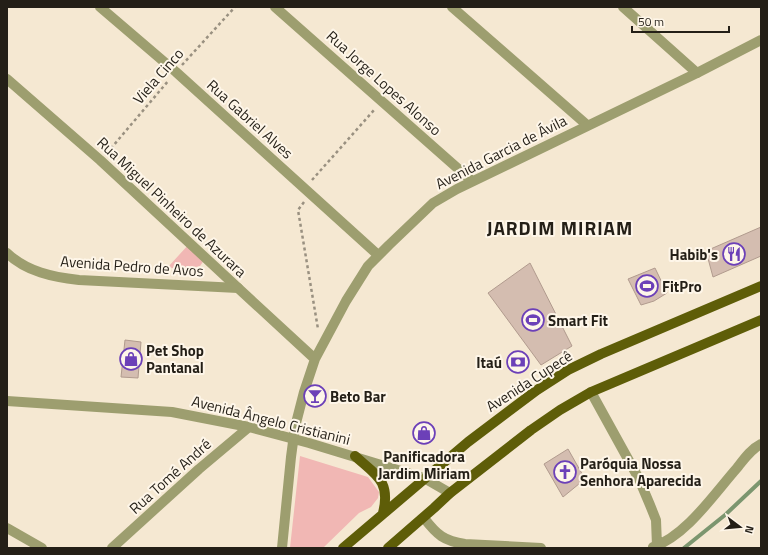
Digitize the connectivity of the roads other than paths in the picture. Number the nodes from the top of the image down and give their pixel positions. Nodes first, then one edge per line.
1 (100, 7) edge
2 (275, 7) edge
3 (452, 7) edge
4 (623, 7) edge
5 (761, 40) edge
6 (697, 73) junction
7 (7, 79) edge
8 (587, 125) junction
9 (472, 181) junction
10 (7, 253) edge
11 (378, 255) junction
12 (761, 286) edge
13 (238, 288) junction
14 (761, 320) edge
15 (315, 359) junction
16 (591, 392) junction
17 (7, 401) edge
18 (249, 427) junction
19 (293, 439) junction
20 (761, 444) edge
21 (355, 456) junction
22 (424, 478) junction
23 (450, 493) junction
24 (384, 513) junction
25 (424, 518) junction
26 (7, 528) edge
27 (654, 547) edge
28 (42, 548) edge
29 (112, 548) edge
30 (282, 548) edge
31 (343, 548) edge
32 (388, 548) edge
33 (541, 548) edge

1 - 11 street, Rua Gabriel Alves
2 - 9 street, Rua Jorge Lopes Alonso
3 - 8 street
4 - 6 street
5 - 6 street, Avenida Garcia de Ávila
6 - 8 street, Avenida Garcia de Ávila
7 - 13 street, Rua Miguel Pinheiro de Azurara
8 - 9 street, Avenida Garcia de Ávila
9 - 11 street, Avenida Garcia de Ávila
10 - 13 street, Avenida Pedro de Avos
11 - 15 street, Avenida Garcia de Ávila
12 - 22 main road, Avenida Cupecê
13 - 15 street, Rua Miguel Pinheiro de Azurara
14 - 16 main road
15 - 19 street, Avenida Garcia de Ávila
16 - 23 main road
16 - 27 street
17 - 18 street, Avenida Ângelo Cristianini
18 - 19 street, Avenida Ângelo Cristianini
18 - 29 street, Rua Tomé André
19 - 21 street, Avenida Ângelo Cristianini
19 - 30 street, Avenida Garcia de Ávila
20 - 27 street
21 - 22 street, Avenida Ângelo Cristianini
21 - 24 main road
22 - 23 street, Avenida Ângelo Cristianini
22 - 24 main road, Avenida Cupecê
23 - 25 main road
24 - 31 main road, Avenida Cupecê
25 - 32 main road
25 - 33 street
26 - 28 street

